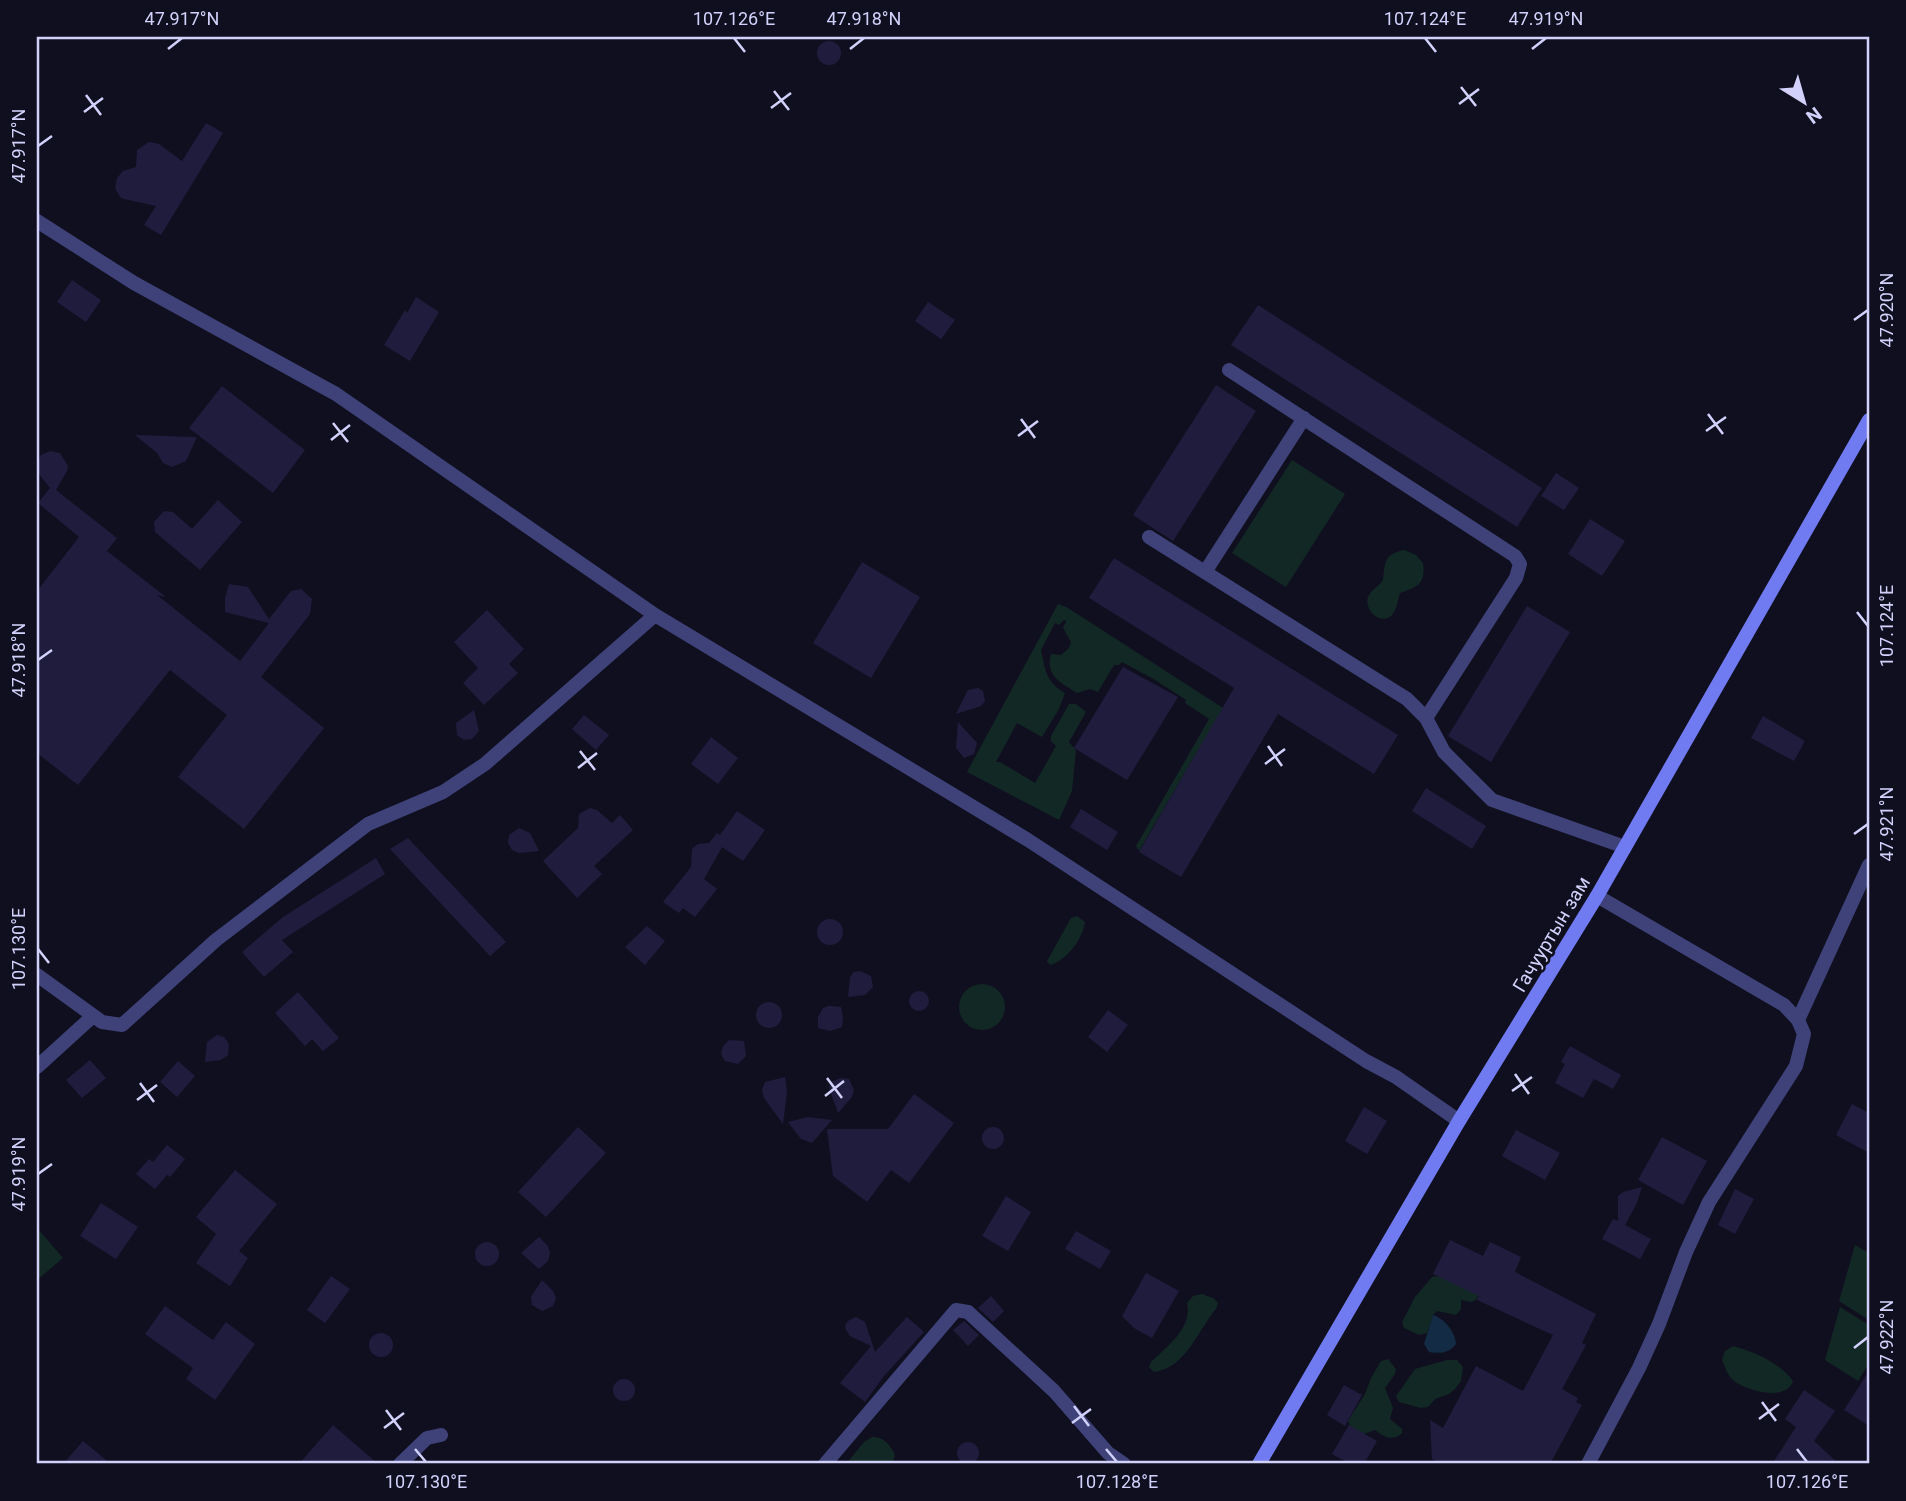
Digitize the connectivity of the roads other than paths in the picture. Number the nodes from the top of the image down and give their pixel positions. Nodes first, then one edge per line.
1 (37, 221) edge
2 (1229, 370) dead end
3 (1304, 418) junction
4 (1869, 420) edge
5 (1149, 537) dead end
6 (1205, 572) junction
7 (655, 615) junction
8 (1426, 718) junction
9 (1625, 847) junction
10 (1869, 865) edge
11 (1597, 896) junction
12 (37, 975) edge
13 (93, 1016) junction
14 (1798, 1020) junction
15 (37, 1067) edge
16 (1459, 1121) junction
17 (441, 1435) dead end
18 (400, 1464) edge
19 (825, 1464) edge
20 (1124, 1464) edge
21 (1259, 1464) edge
22 (1588, 1464) edge

1 - 7 street
2 - 3 street
3 - 6 street
3 - 8 street
4 - 9 main road, Гачууртын зам
5 - 6 street
6 - 8 street
7 - 13 street
7 - 16 street
8 - 9 street
9 - 11 main road, Гачууртын зам
10 - 14 street
11 - 14 street
11 - 16 main road, Гачууртын зам
12 - 13 street
13 - 15 street
14 - 22 street
16 - 21 main road, Гачууртын зам
17 - 18 street
19 - 20 street

